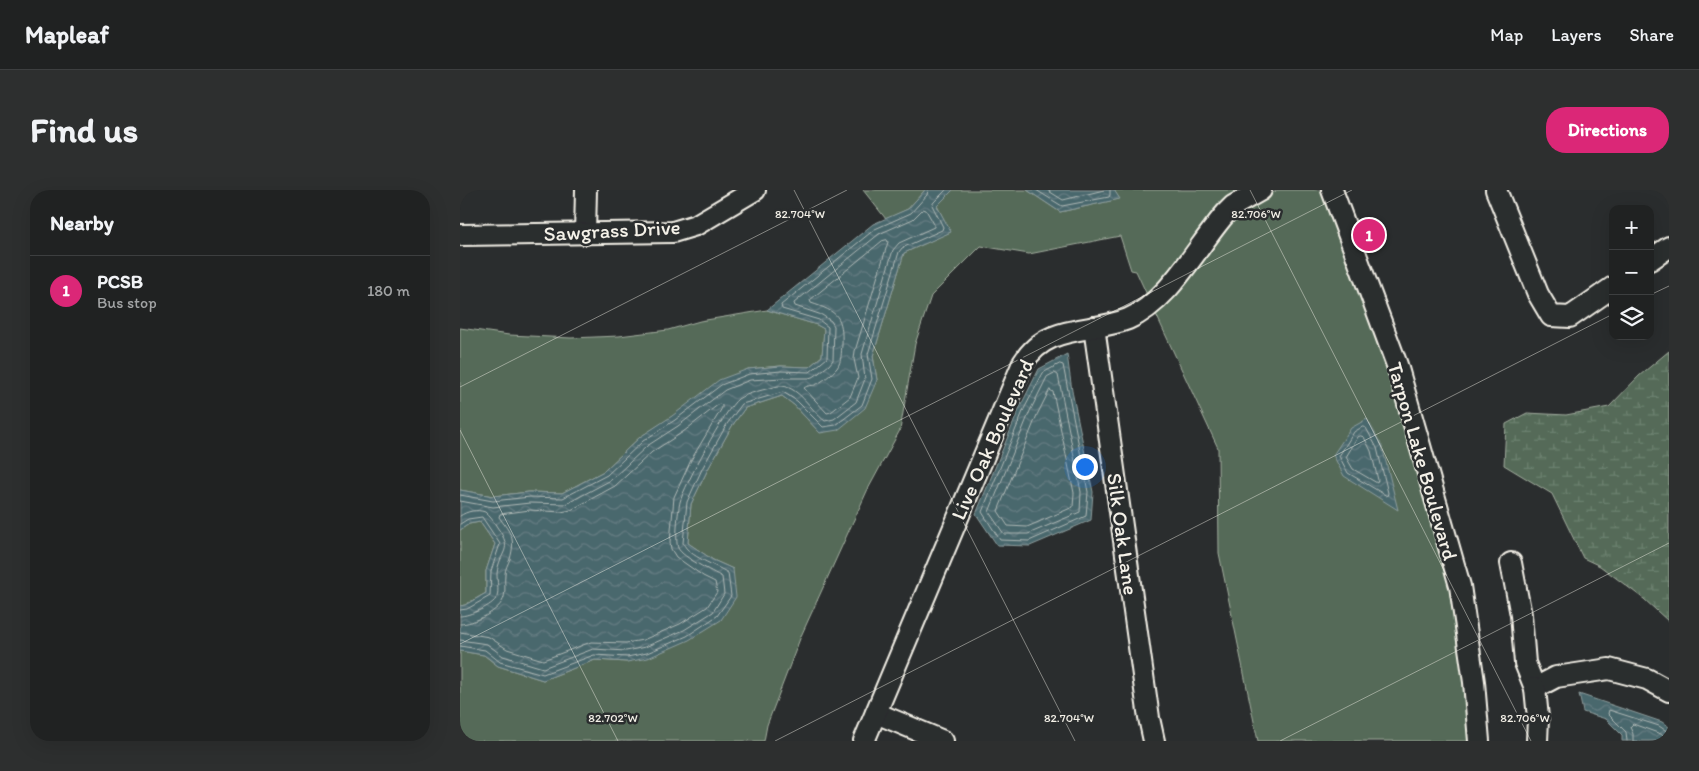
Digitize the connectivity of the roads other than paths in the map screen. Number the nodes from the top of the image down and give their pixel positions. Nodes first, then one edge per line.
1 (586, 190) edge
2 (755, 190) edge
3 (1261, 190) edge
4 (1332, 190) edge
5 (1496, 190) edge
6 (585, 234) junction
7 (460, 235) edge
8 (1669, 247) edge
9 (1654, 257) edge
10 (1609, 290) edge
11 (1094, 327) junction
12 (1511, 563) dead end
13 (1535, 688) junction
14 (1669, 691) edge
15 (876, 713) junction
16 (864, 741) edge
17 (943, 741) edge
18 (1154, 741) edge
19 (1478, 741) edge
20 (1537, 741) edge

1 - 6 street
2 - 6 street, Sawgrass Drive
3 - 11 street, Live Oak Boulevard
4 - 19 street, Tarpon Lake Boulevard
5 - 10 street
6 - 7 street, Sawgrass Drive
8 - 9 street
11 - 15 street, Live Oak Boulevard
11 - 18 street, Silk Oak Lane
12 - 13 street
13 - 14 street
13 - 20 street
15 - 16 street, Live Oak Boulevard
15 - 17 street

